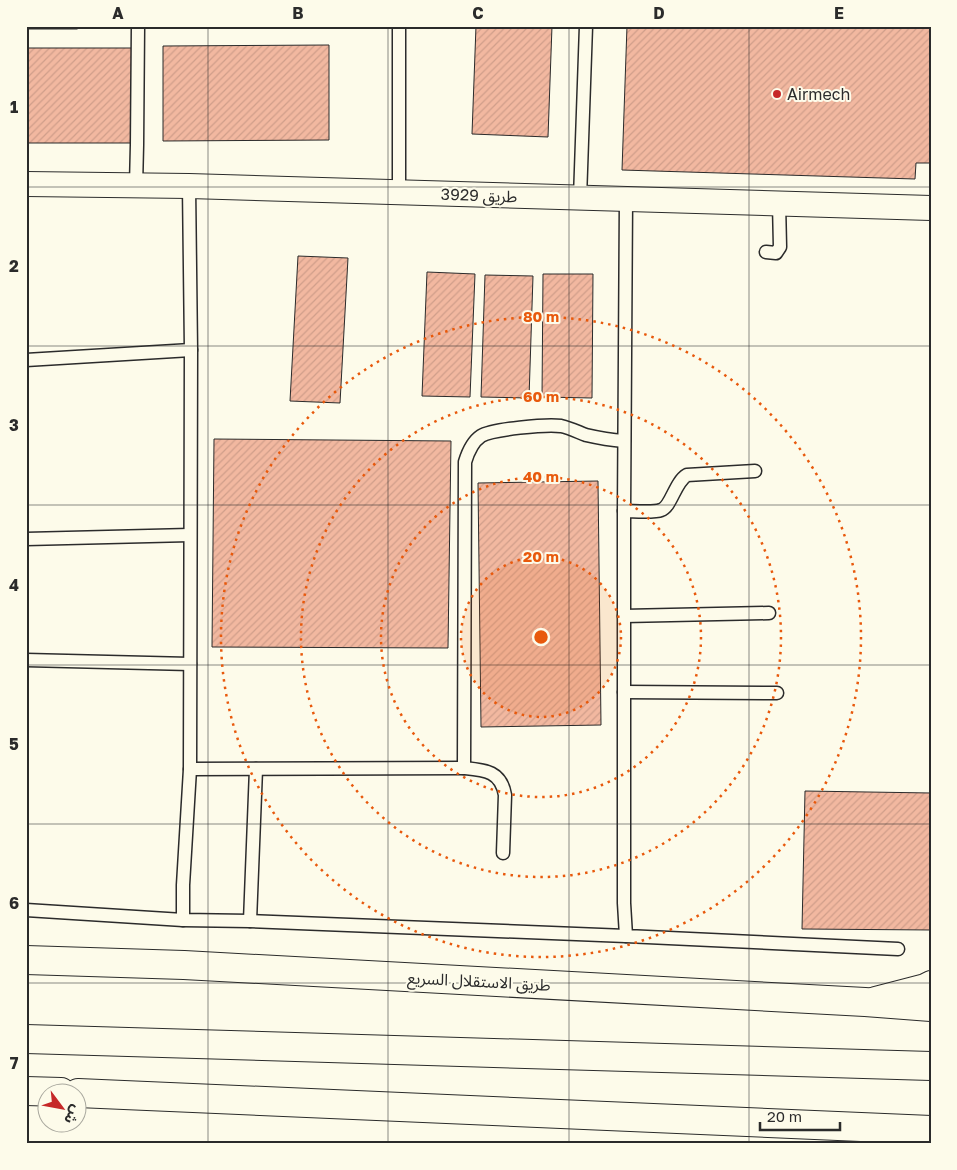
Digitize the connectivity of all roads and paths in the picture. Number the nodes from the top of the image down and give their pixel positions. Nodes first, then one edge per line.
1 (138, 26) edge
2 (399, 26) edge
3 (586, 26) edge
4 (26, 184) edge
5 (136, 186) junction
6 (189, 186) junction
7 (399, 192) junction
8 (580, 198) junction
9 (626, 199) junction
10 (779, 203) junction
11 (931, 208) edge
12 (766, 252) dead end
13 (191, 350) junction
14 (26, 360) edge
15 (624, 441) junction
16 (755, 471) dead end
17 (624, 511) junction
18 (190, 534) junction
19 (26, 539) edge
20 (769, 613) dead end
21 (624, 616) junction
22 (26, 660) edge
23 (190, 664) junction
24 (624, 692) junction
25 (777, 693) dead end
26 (464, 768) junction
27 (190, 769) junction
28 (256, 769) junction
29 (503, 853) dead end
30 (26, 910) edge
31 (183, 920) junction
32 (250, 921) junction
33 (626, 936) junction
34 (898, 949) dead end
35 (26, 960) edge
36 (931, 983) edge
37 (865, 1002) junction
38 (931, 1007) edge
39 (26, 1039) edge
40 (931, 1066) edge
41 (88, 1093) edge
42 (931, 1130) edge

1 - 5 lane
2 - 7 lane
3 - 8 lane
4 - 5 street, طريق 3929
5 - 6 street, طريق 3929
6 - 7 street, طريق 3929
6 - 13 lane
7 - 8 street, طريق 3929
8 - 9 street, طريق 3929
9 - 10 street, طريق 3929
9 - 15 lane
10 - 11 street, طريق 3929
10 - 12 lane
13 - 14 lane
13 - 18 lane
15 - 17 lane
15 - 26 lane
16 - 17 lane
17 - 21 lane
18 - 19 lane
18 - 23 lane
20 - 21 lane
21 - 24 lane
22 - 23 lane
23 - 27 lane
24 - 25 lane
24 - 33 lane
26 - 28 lane
26 - 29 lane
27 - 28 lane
27 - 31 lane
28 - 32 lane
30 - 31 lane
31 - 32 lane
32 - 33 lane
33 - 34 lane
35 - 37 main road, طريق الاستقلال السريع
36 - 37 street
37 - 38 main road, طريق الاستقلال السريع
39 - 40 main road
41 - 42 main road

